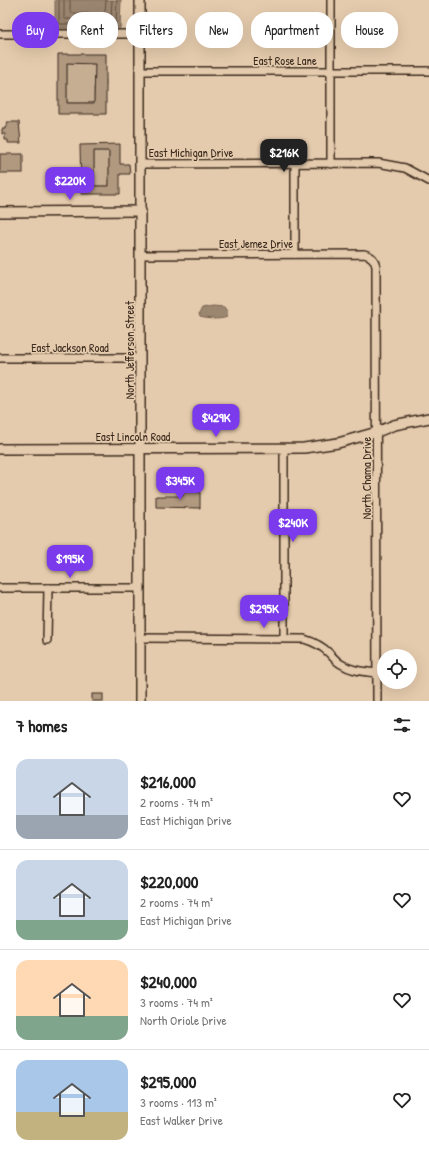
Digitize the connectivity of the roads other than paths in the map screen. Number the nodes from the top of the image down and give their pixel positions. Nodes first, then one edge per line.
1 (140, 0) edge
2 (332, 0) edge
3 (140, 12) edge
4 (0, 34) edge
5 (126, 34) edge
6 (140, 48) edge
7 (141, 71) junction
8 (331, 71) junction
9 (429, 71) edge
10 (140, 164) junction
11 (295, 164) junction
12 (331, 164) junction
13 (429, 181) edge
14 (141, 211) junction
15 (0, 212) edge
16 (295, 254) junction
17 (141, 255) junction
18 (371, 256) joint
19 (0, 358) edge
20 (140, 358) junction
21 (429, 418) edge
22 (377, 432) junction
23 (141, 448) junction
24 (284, 448) junction
25 (0, 449) edge
26 (0, 588) edge
27 (48, 588) junction
28 (140, 588) junction
29 (140, 638) junction
30 (284, 638) junction
31 (47, 640) dead end
32 (377, 649) edge
33 (377, 674) edge
34 (377, 689) edge
35 (140, 701) edge
36 (377, 701) edge

1 - 3 street, North Jefferson Street
2 - 8 street
4 - 5 street
6 - 7 street, North Jefferson Street
7 - 8 street, East Rose Lane
7 - 10 street, North Jefferson Street
8 - 9 street, East Rose Lane
8 - 12 street
10 - 11 street, East Michigan Drive
10 - 14 street, North Jefferson Street
11 - 12 street, East Michigan Drive
11 - 16 street
12 - 13 street, East Michigan Drive
14 - 15 street
14 - 17 street, North Jefferson Street
16 - 17 street, East Jemez Drive
16 - 18 street, East Jemez Drive
17 - 20 street, North Jefferson Street
18 - 22 street, North Chama Drive
19 - 20 street, East Jackson Road
20 - 23 street, North Jefferson Street
21 - 22 street, East Lincoln Road
22 - 24 street, East Lincoln Road
22 - 32 street, North Chama Drive
23 - 24 street, East Lincoln Road
23 - 25 street, East Lincoln Road
23 - 28 street, North Jefferson Street
24 - 30 street
26 - 27 street
27 - 28 street
27 - 31 street
28 - 29 street, North Jefferson Street
29 - 30 street
29 - 35 street, North Jefferson Street
30 - 33 street
34 - 36 street, North Chama Drive

